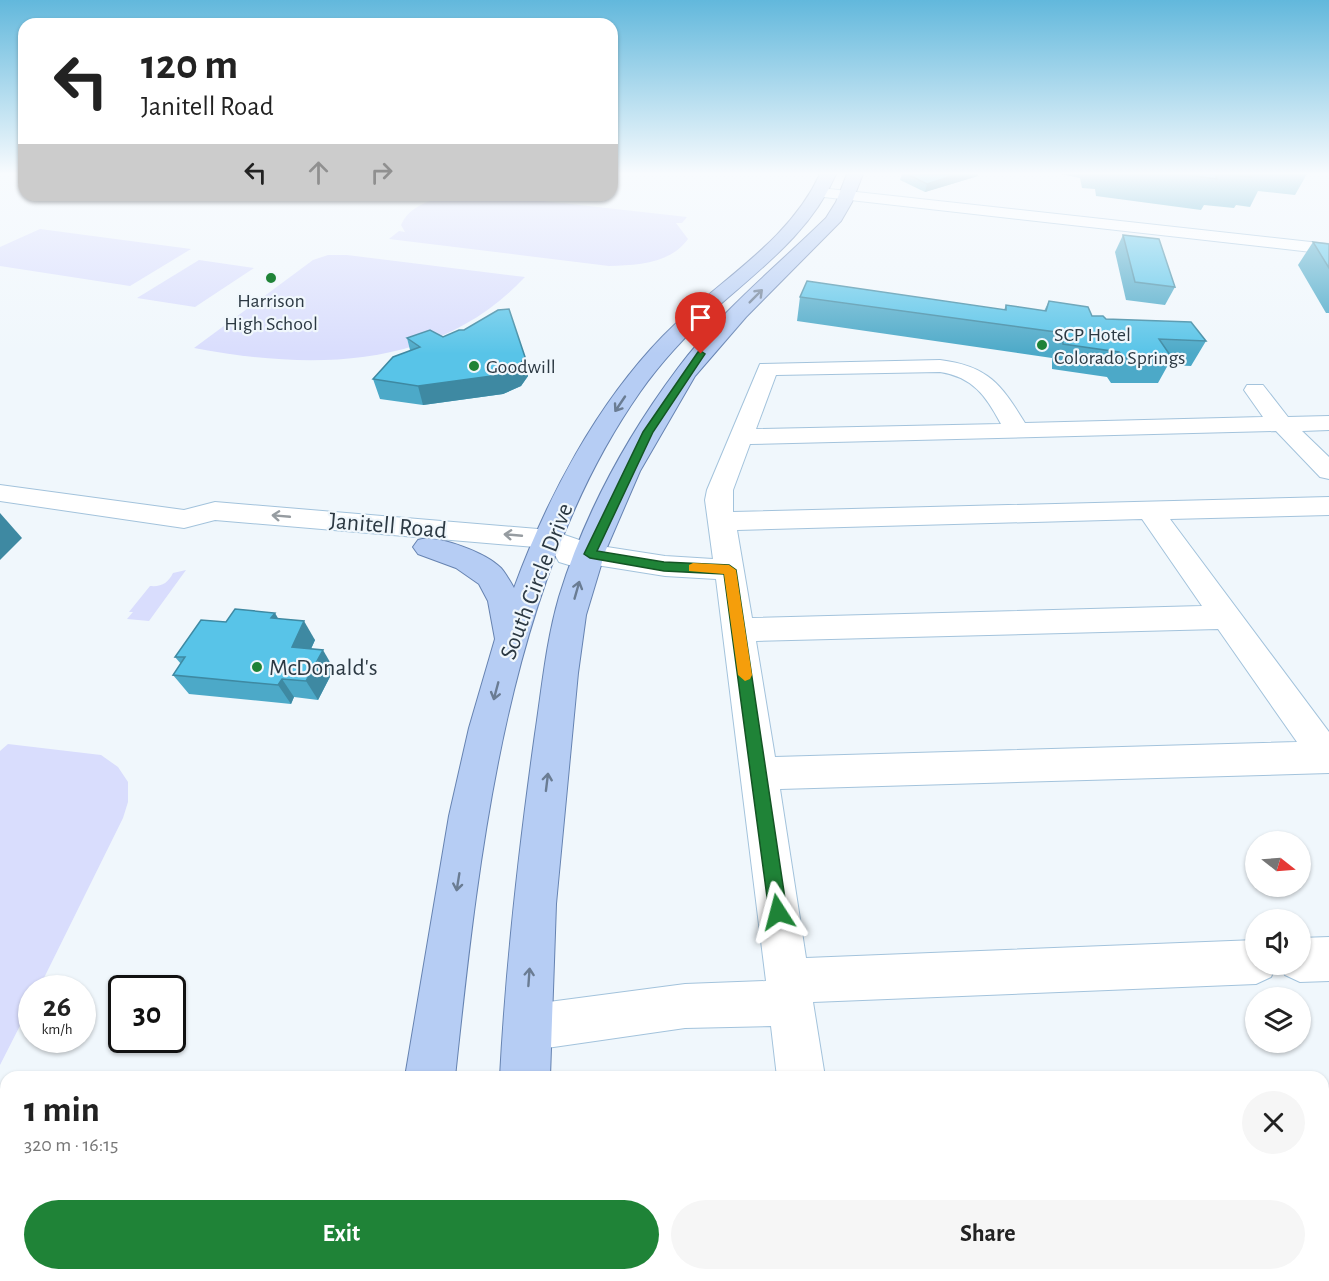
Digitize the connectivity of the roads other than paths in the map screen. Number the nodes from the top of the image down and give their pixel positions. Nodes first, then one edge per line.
1 (786, 234) edge
2 (819, 234) edge
3 (1214, 234) edge
4 (1329, 249) edge
5 (1255, 390) dead end
6 (1329, 423) edge
7 (1281, 424) junction
8 (1017, 430) junction
9 (741, 437) junction
10 (1329, 471) edge
11 (0, 493) edge
12 (1329, 506) edge
13 (1149, 510) junction
14 (184, 519) junction
15 (722, 522) junction
16 (428, 547) junction
17 (546, 547) junction
18 (590, 554) junction
19 (729, 570) junction
20 (1226, 617) junction
21 (739, 630) junction
22 (512, 641) junction
23 (1328, 757) edge
24 (758, 774) junction
25 (1329, 959) edge
26 (1311, 960) edge
27 (1245, 963) edge
28 (789, 992) junction
29 (436, 1023) junction
30 (526, 1028) junction
31 (411, 1071) edge
32 (431, 1071) edge
33 (525, 1071) edge
34 (800, 1071) edge

1 -> 17 main road, South Circle Drive
18 -> 2 main road, South Circle Drive
3 - 4 street
5 - 7 street
6 - 7 street
7 - 8 street
7 - 10 street
8 - 9 street
8 - 9 street
9 - 15 street
11 - 14 street, Janitell Road
12 - 13 street
13 - 15 street
13 - 20 street
14 - 16 street, Janitell Road
17 -> 14 street, Janitell Road
15 - 19 street
16 - 17 street, Janitell Road
16 - 22 main road
17 - 18 street, Janitell Road
17 - 22 main road, South Circle Drive
18 - 19 street, Janitell Road
30 -> 18 main road, South Circle Drive
19 - 21 street
20 - 21 street
20 - 23 street
21 - 24 street
22 -> 29 main road, South Circle Drive
23 - 24 street
24 - 28 street
25 - 26 street
27 - 28 street
28 - 30 street
28 - 34 street
29 - 31 main road
29 - 32 main road, South Circle Drive
30 - 33 main road, South Circle Drive

